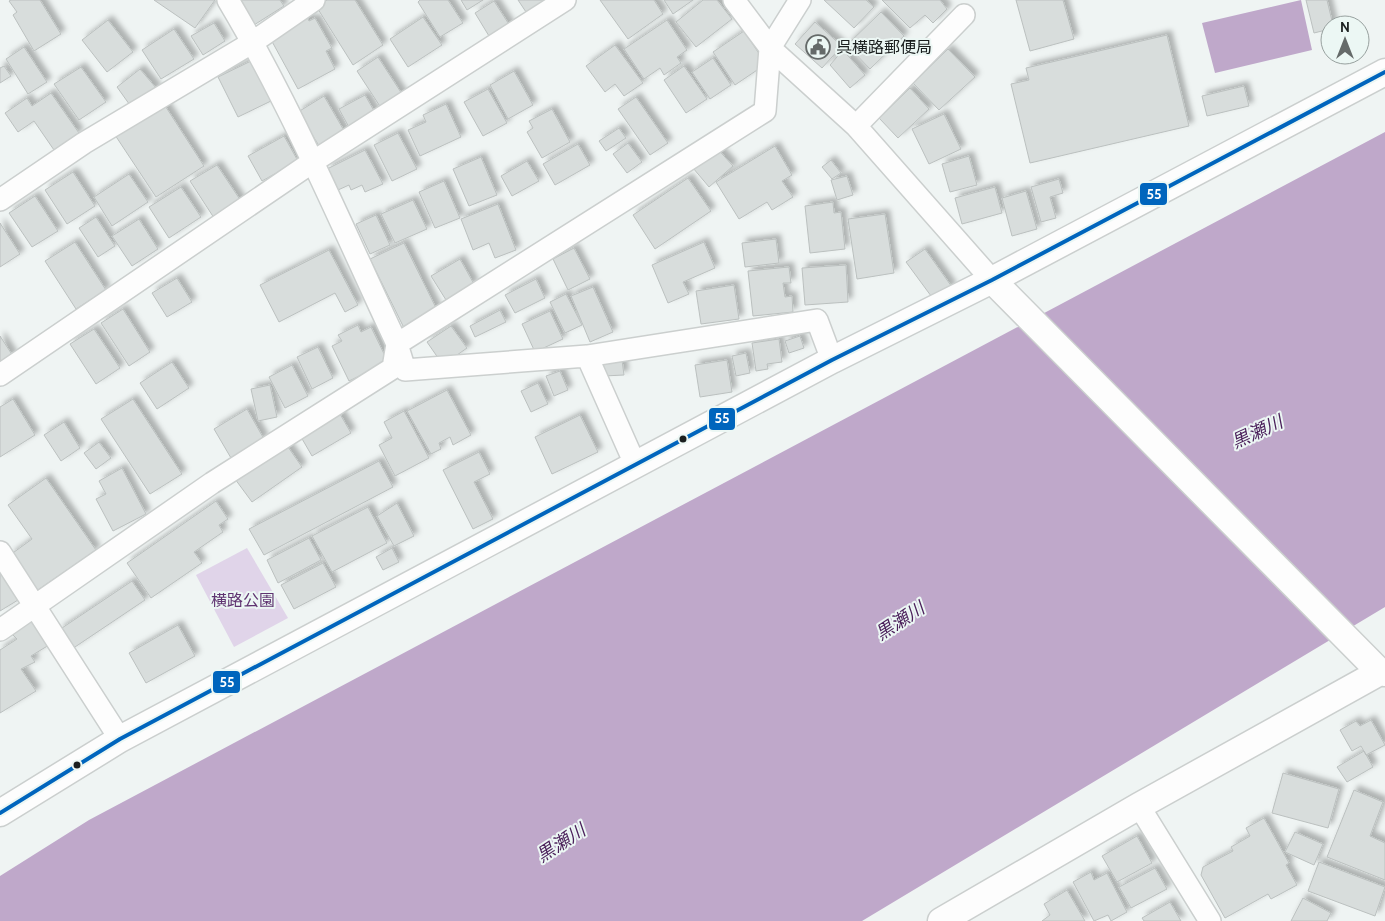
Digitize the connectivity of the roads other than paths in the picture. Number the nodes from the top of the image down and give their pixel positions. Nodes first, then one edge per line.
1 (228, 0) edge
2 (314, 0) edge
3 (565, 0) edge
4 (734, 0) edge
5 (800, 0) edge
6 (964, 15) dead end
7 (253, 42) junction
8 (770, 48) junction
9 (1385, 72) edge
10 (856, 126) junction
11 (311, 163) junction
12 (0, 200) edge
13 (1001, 289) junction
14 (397, 344) junction
15 (587, 356) junction
16 (832, 360) junction
17 (0, 375) edge
18 (635, 464) junction
19 (0, 552) edge
20 (36, 607) junction
21 (0, 630) edge
22 (1379, 668) edge
23 (120, 739) junction
24 (1139, 806) junction
25 (0, 813) edge
26 (940, 921) edge
27 (1210, 921) edge

1 - 7 street
2 - 7 street
3 - 11 street
4 - 8 street
5 - 8 street
6 - 10 street
7 - 11 street
7 - 12 street
8 - 10 street
8 - 14 street
9 - 13 street
10 - 13 street
11 - 14 street
11 - 17 street
13 - 16 street
13 - 22 street
14 - 15 street
14 - 20 street
15 - 16 street
15 - 18 street
16 - 18 street
18 - 23 street
19 - 20 street
20 - 21 street
20 - 23 street
22 - 24 street
23 - 25 street
24 - 26 street
24 - 27 street

